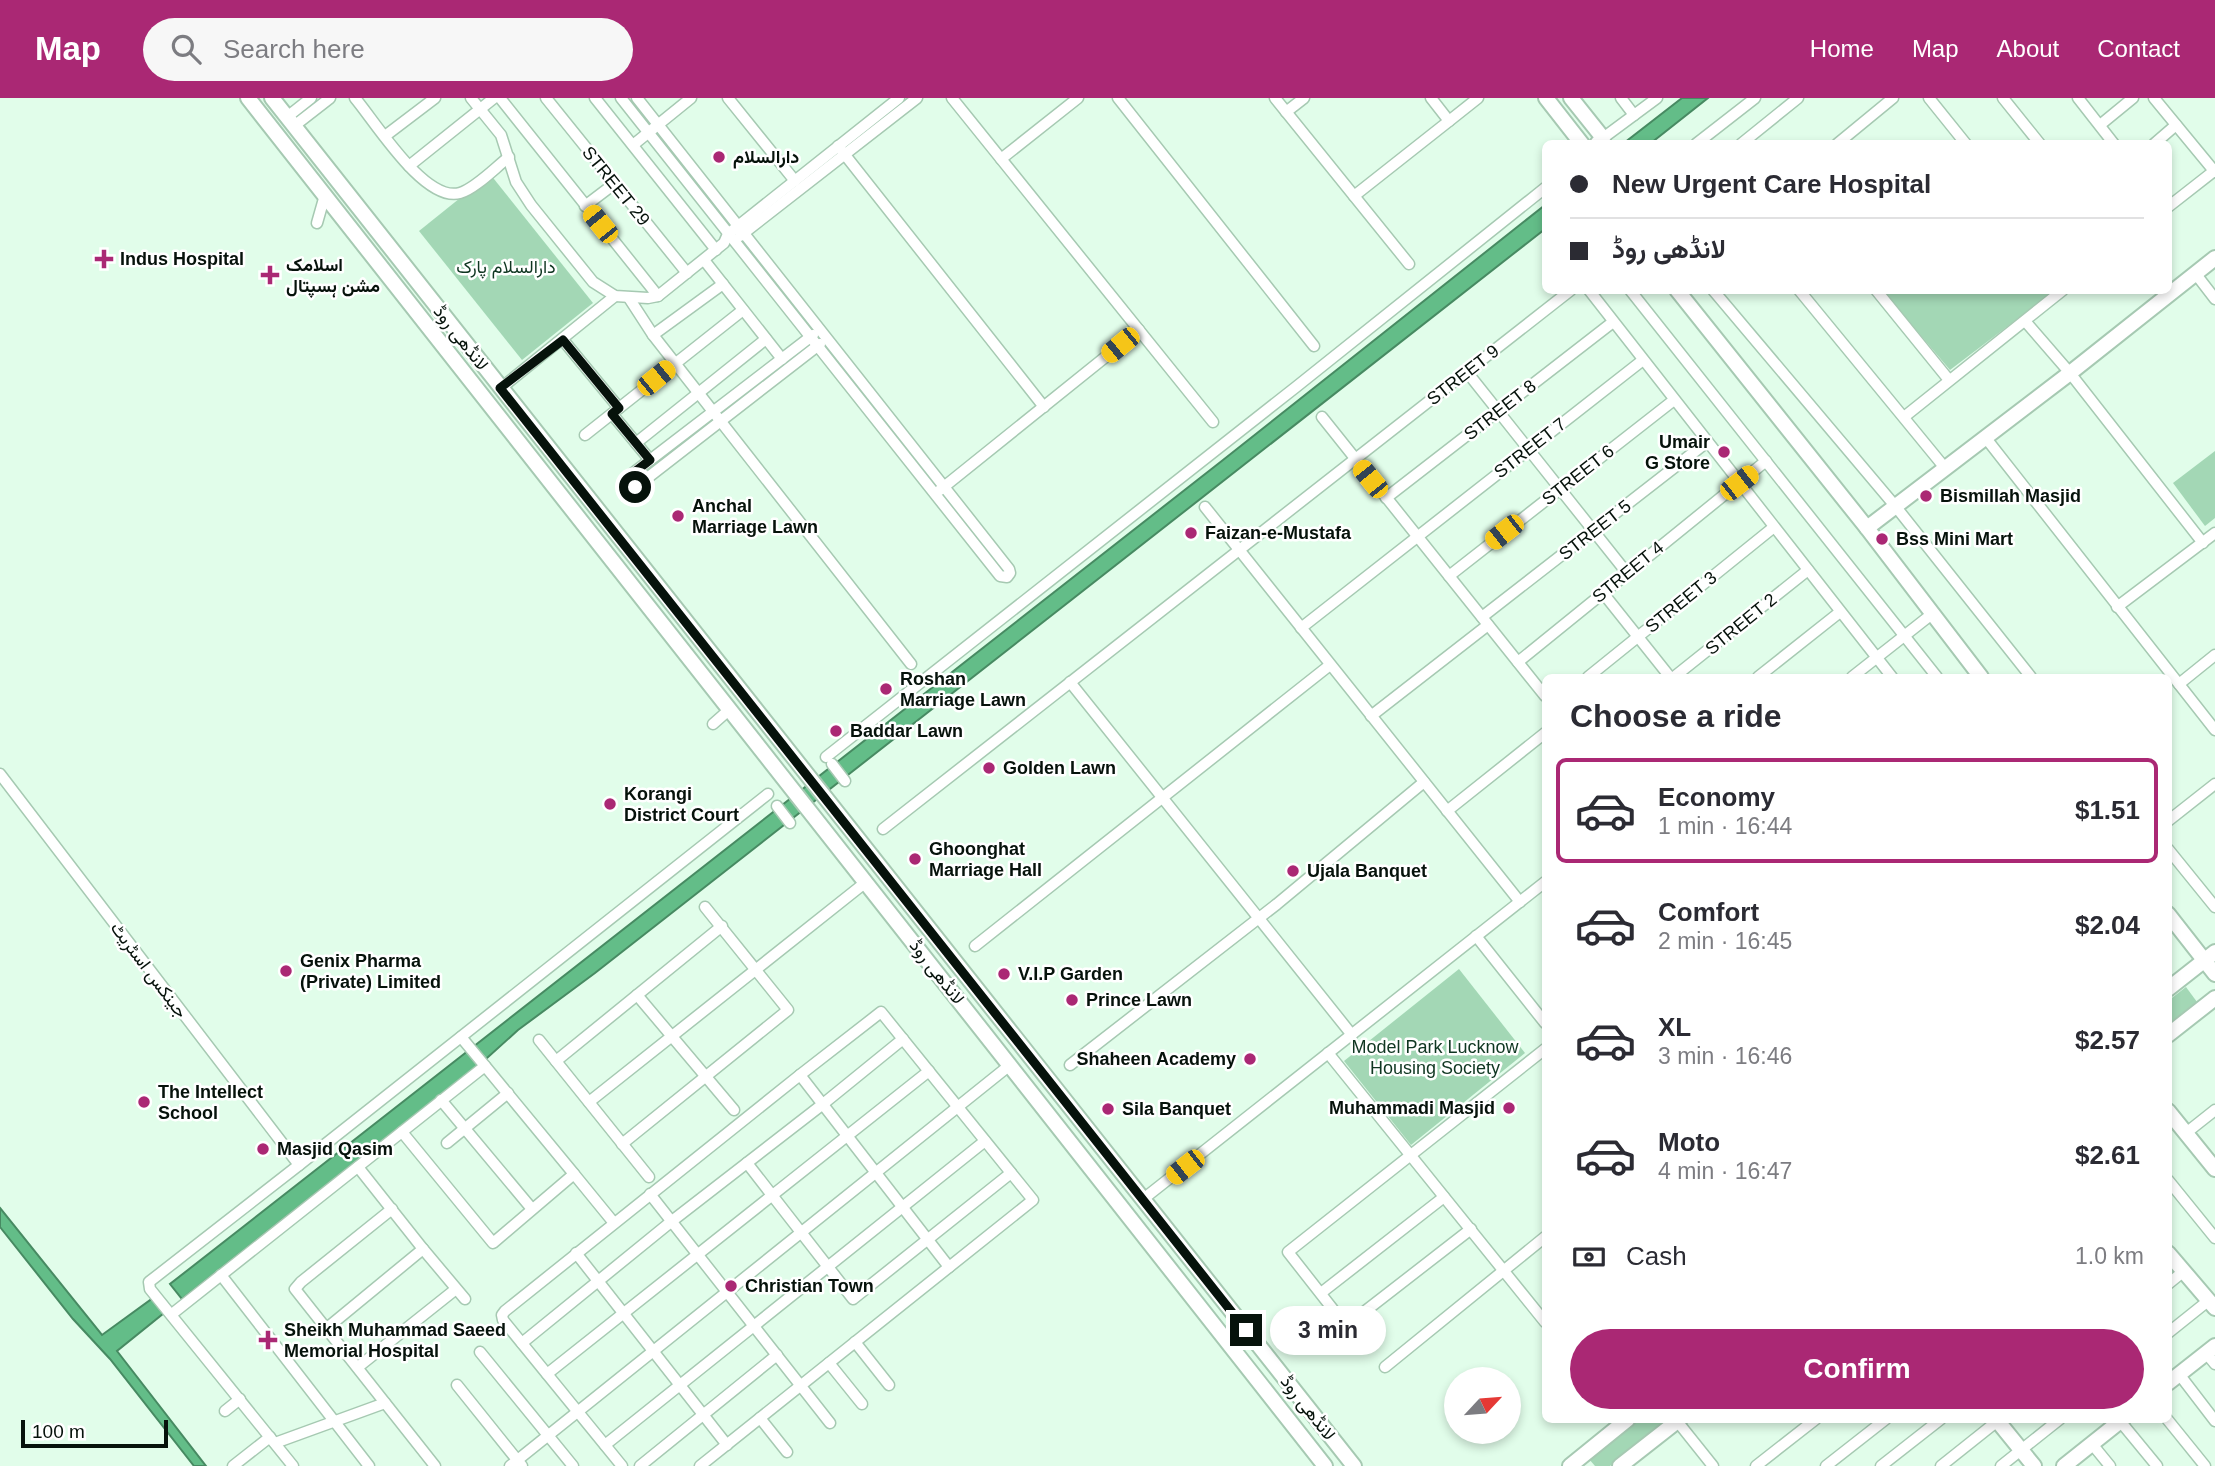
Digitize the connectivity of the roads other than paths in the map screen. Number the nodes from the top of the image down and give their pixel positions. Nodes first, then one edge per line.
1 (248, 98) edge
2 (272, 98) edge
3 (330, 98) edge
4 (355, 98) edge
5 (435, 98) edge
6 (471, 98) edge
7 (494, 98) edge
8 (500, 98) edge
9 (546, 98) edge
10 (596, 98) edge
11 (621, 98) edge
12 (637, 98) edge
13 (691, 98) edge
14 (728, 98) edge
15 (899, 98) edge
16 (917, 98) edge
17 (952, 98) edge
18 (1078, 98) edge
19 (1118, 98) edge
20 (1275, 98) edge
21 (1304, 98) edge
22 (1431, 98) edge
23 (1478, 98) edge
24 (1546, 98) edge
25 (1571, 98) edge
26 (1621, 98) edge
27 (1657, 98) edge
28 (1755, 98) edge
29 (1798, 98) edge
30 (1894, 98) edge
31 (1929, 98) edge
32 (2003, 98) edge
33 (2078, 98) edge
34 (2133, 98) edge
35 (2154, 98) edge
36 (307, 99) edge
37 (480, 109) junction
38 (1286, 112) junction
39 (1634, 115) junction
40 (1449, 121) junction
41 (290, 122) junction
42 (658, 125) junction
43 (2100, 125) junction
44 (2176, 125) junction
45 (649, 133) junction
46 (385, 136) junction
47 (1579, 140) edge
48 (1599, 140) edge
49 (1601, 140) edge
50 (1701, 140) edge
51 (1746, 140) edge
52 (1842, 140) edge
53 (1963, 140) edge
54 (2037, 140) edge
55 (2111, 140) edge
56 (2159, 140) edge
57 (633, 145) junction
58 (842, 150) junction
59 (509, 158) junction
60 (1001, 159) junction
61 (409, 166) junction
62 (2214, 171) edge
63 (795, 181) junction
64 (614, 184) junction
65 (1542, 190) edge
66 (325, 195) junction
67 (1354, 196) junction
68 (2172, 204) edge
69 (585, 206) junction
70 (317, 223) dead end
71 (741, 230) junction
72 (726, 242) junction
73 (2215, 258) edge
74 (704, 260) junction
75 (1409, 264) dead end
76 (687, 273) junction
77 (2195, 273) junction
78 (723, 284) junction
79 (2172, 291) edge
80 (1566, 294) edge
81 (1591, 294) edge
82 (1633, 294) edge
83 (1680, 294) edge
84 (1716, 294) edge
85 (1802, 294) edge
86 (1879, 294) edge
87 (2058, 294) edge
88 (2169, 294) edge
89 (615, 296) junction
90 (658, 296) junction
91 (629, 298) junction
92 (2215, 299) edge
93 (743, 310) junction
94 (2025, 321) junction
95 (1613, 322) junction
96 (1139, 330) junction
97 (653, 335) junction
98 (818, 338) junction
99 (563, 340) junction
100 (766, 340) junction
101 (1314, 346) dead end
102 (782, 359) junction
103 (1643, 360) junction
104 (675, 363) junction
105 (1467, 372) junction
106 (2070, 373) junction
107 (1949, 380) junction
108 (500, 388) junction
109 (698, 392) junction
110 (1674, 400) junction
111 (1044, 407) junction
112 (615, 411) junction
113 (713, 411) junction
114 (1498, 411) junction
115 (1904, 417) junction
116 (1322, 418) dead end
117 (721, 421) junction
118 (1213, 422) dead end
119 (585, 435) dead end
120 (1984, 437) junction
121 (1707, 442) junction
122 (636, 443) junction
123 (1528, 449) junction
124 (650, 460) junction
125 (1355, 460) junction
126 (1766, 461) junction
127 (1945, 468) junction
128 (1739, 483) junction
129 (944, 487) junction
130 (1560, 489) junction
131 (935, 495) junction
132 (1386, 498) junction
133 (1896, 507) junction
134 (1205, 508) dead end
135 (1774, 527) junction
136 (1867, 527) junction
137 (1593, 531) junction
138 (2215, 533) edge
139 (1416, 536) junction
140 (2203, 542) junction
141 (1239, 550) junction
142 (1808, 570) junction
143 (1628, 573) junction
144 (1449, 576) junction
145 (1603, 593) junction
146 (2117, 607) junction
147 (1840, 612) junction
148 (1932, 614) junction
149 (1485, 621) junction
150 (1301, 628) junction
151 (1904, 636) junction
152 (1638, 637) junction
153 (2215, 655) edge
154 (1876, 658) junction
155 (1518, 662) junction
156 (911, 664) dead end
157 (1330, 665) junction
158 (1592, 674) edge
159 (1669, 674) edge
160 (1676, 674) edge
161 (1762, 674) edge
162 (1856, 674) edge
163 (1889, 674) edge
164 (1935, 674) edge
165 (1980, 674) edge
166 (2029, 674) edge
167 (2171, 674) edge
168 (2172, 675) edge
169 (1070, 682) junction
170 (2179, 684) junction
171 (1542, 692) edge
172 (730, 709) junction
173 (1371, 716) junction
174 (713, 724) dead end
175 (2215, 730) edge
176 (1542, 735) edge
177 (0, 774) edge
178 (845, 781) dead end
179 (1424, 782) junction
180 (2215, 784) edge
181 (768, 794) dead end
182 (1163, 798) junction
183 (777, 806) dead end
184 (1447, 811) junction
185 (2172, 818) edge
186 (790, 823) dead end
187 (883, 828) dead end
188 (2172, 854) edge
189 (866, 882) junction
190 (1542, 884) edge
191 (1520, 902) junction
192 (705, 907) dead end
193 (2215, 908) edge
194 (1258, 918) junction
195 (2172, 919) edge
196 (722, 926) junction
197 (1476, 936) junction
198 (975, 946) dead end
199 (2210, 956) edge
200 (757, 969) junction
201 (2215, 974) edge
202 (2172, 980) edge
203 (638, 995) junction
204 (2215, 998) edge
205 (1542, 1016) edge
206 (2172, 1032) edge
207 (1352, 1035) junction
208 (461, 1037) junction
209 (672, 1037) junction
210 (903, 1039) junction
211 (539, 1040) dead end
212 (1542, 1051) edge
213 (1328, 1053) junction
214 (556, 1060) junction
215 (484, 1064) junction
216 (1010, 1065) junction
217 (1070, 1065) dead end
218 (929, 1071) junction
219 (800, 1074) junction
220 (706, 1077) junction
221 (508, 1093) junction
222 (441, 1101) junction
223 (589, 1102) junction
224 (823, 1104) junction
225 (958, 1107) junction
226 (734, 1110) dead end
227 (2215, 1110) edge
228 (2172, 1116) edge
229 (465, 1128) junction
230 (401, 1132) junction
231 (2186, 1133) junction
232 (847, 1135) junction
233 (985, 1141) junction
234 (447, 1143) dead end
235 (622, 1143) junction
236 (1411, 1155) junction
237 (747, 1163) junction
238 (299, 1165) junction
239 (2214, 1165) edge
240 (358, 1167) junction
241 (876, 1172) junction
242 (1011, 1173) junction
243 (574, 1174) junction
244 (649, 1177) dead end
245 (2172, 1185) edge
246 (650, 1194) junction
247 (772, 1195) junction
248 (1444, 1196) junction
249 (1142, 1200) junction
250 (903, 1207) junction
251 (392, 1209) junction
252 (533, 1209) junction
253 (672, 1221) junction
254 (614, 1223) junction
255 (1471, 1229) junction
256 (802, 1232) junction
257 (2215, 1238) edge
258 (1542, 1239) edge
259 (928, 1240) junction
260 (423, 1249) junction
261 (576, 1253) junction
262 (697, 1254) junction
263 (2172, 1258) edge
264 (829, 1266) junction
265 (949, 1267) junction
266 (1504, 1270) junction
267 (2184, 1271) junction
268 (221, 1275) junction
269 (598, 1281) junction
270 (2172, 1281) edge
271 (456, 1289) junction
272 (727, 1292) junction
273 (1321, 1293) junction
274 (466, 1299) dead end
275 (2212, 1304) edge
276 (623, 1312) junction
277 (171, 1313) junction
278 (1542, 1318) edge
279 (754, 1326) junction
280 (327, 1328) junction
281 (2172, 1330) edge
282 (855, 1342) junction
283 (522, 1343) junction
284 (653, 1351) junction
285 (480, 1352) dead end
286 (2212, 1354) edge
287 (777, 1355) junction
288 (830, 1363) junction
289 (358, 1367) junction
290 (1385, 1367) dead end
291 (547, 1374) junction
292 (2174, 1379) edge
293 (457, 1385) dead end
294 (680, 1385) junction
295 (801, 1385) junction
296 (890, 1385) dead end
297 (240, 1399) junction
298 (386, 1403) junction
299 (862, 1404) dead end
300 (225, 1411) dead end
301 (578, 1411) junction
302 (704, 1415) junction
303 (760, 1418) junction
304 (333, 1421) junction
305 (2215, 1421) edge
306 (830, 1423) dead end
307 (1623, 1423) edge
308 (1674, 1423) edge
309 (1680, 1423) edge
310 (1811, 1423) edge
311 (1881, 1423) edge
312 (1936, 1423) edge
313 (1994, 1423) edge
314 (2000, 1423) edge
315 (2055, 1423) edge
316 (2118, 1423) edge
317 (2124, 1423) edge
318 (2170, 1423) edge
319 (548, 1435) junction
320 (272, 1440) junction
321 (2092, 1444) junction
322 (605, 1445) junction
323 (727, 1445) junction
324 (2021, 1450) junction
325 (788, 1452) dead end
326 (517, 1464) edge
327 (233, 1466) edge
328 (293, 1466) edge
329 (369, 1466) edge
330 (435, 1466) edge
331 (573, 1466) edge
332 (622, 1466) edge
333 (640, 1466) edge
334 (700, 1466) edge
335 (1325, 1466) edge
336 (1356, 1466) edge
337 (1571, 1466) edge
338 (1620, 1466) edge
339 (1713, 1466) edge
340 (1756, 1466) edge
341 (1826, 1466) edge
342 (1881, 1466) edge
343 (1941, 1466) edge
344 (2001, 1466) edge
345 (2034, 1466) edge
346 (2064, 1466) edge
347 (2110, 1466) edge
348 (2157, 1466) edge
349 (2205, 1466) edge

1 - 66 main road, لانڈھی روڈ
2 - 41 main road, لانڈھی روڈ
3 - 41 street
4 - 46 street
5 - 46 street
6 - 37 street
7 - 37 street
8 - 69 street
9 - 64 street, STREET 29
10 - 57 street
11 - 45 street
12 - 42 street
13 - 42 street
14 - 63 street
15 - 58 street
16 - 58 street
17 - 60 street
18 - 60 street
19 - 101 street
20 - 38 street
21 - 38 street
22 - 40 street
23 - 40 street
24 - 47 main road
25 - 48 main road
26 - 39 street
27 - 39 street
28 - 50 street
29 - 51 street
30 - 52 street
31 - 53 street
32 - 54 street
33 - 43 street
34 - 43 street
35 - 44 street
36 - 41 street
37 - 59 street
37 - 61 street
38 - 67 street
39 - 49 street
40 - 67 street
41 - 108 main road, لانڈھی روڈ
42 - 45 street
42 - 71 street
43 - 55 street
44 - 56 street
44 - 62 street
45 - 57 street
45 - 72 street
46 - 61 street
57 - 72 street
58 - 63 street
58 - 71 street
58 - 111 street
59 - 61 street
59 - 89 street
60 - 96 street
62 - 68 street
63 - 71 street
64 - 69 street
64 - 76 street, STREET 29
65 - 178 street
66 - 70 street
66 - 172 main road, لانڈھی روڈ
67 - 75 street
69 - 90 street
71 - 72 street
71 - 98 street
72 - 74 street
72 - 98 street
73 - 77 main road
74 - 76 street
74 - 78 street
76 - 90 street
77 - 79 main road
77 - 92 street
78 - 93 street
78 - 97 street
80 - 105 street, STREET 9
81 - 95 street
82 - 126 street
83 - 136 main road
84 - 133 street
85 - 115 street
86 - 107 street
87 - 94 street
88 - 106 main road
89 - 91 street
89 - 99 street
90 - 91 street
91 - 97 street
93 - 100 street
93 - 104 street
94 - 106 street
94 - 107 street
95 - 103 street
95 - 114 street, STREET 8
96 - 111 street
96 - 118 street
97 - 104 street
98 - 102 street
98 - 117 street
98 - 129 street
98 - 131 street
99 - 108 street
99 - 112 street
100 - 102 street
100 - 109 street
102 - 113 street
103 - 110 street
103 - 123 street, STREET 7
104 - 109 street
104 - 112 street
105 - 114 street
105 - 125 street, STREET 9
106 - 120 main road
106 - 140 street
107 - 115 street
108 - 249 main road, لانڈھی روڈ
109 - 113 street
109 - 122 street
110 - 121 street
110 - 130 street, STREET 6
111 - 129 street
112 - 119 street
112 - 122 street
113 - 117 street
113 - 124 street
114 - 123 street
114 - 132 street, STREET 8
115 - 127 street
116 - 125 street
117 - 124 street
117 - 156 street
120 - 127 main road
120 - 146 street
121 - 128 street
121 - 137 street, STREET 5
122 - 124 street
123 - 130 street
123 - 139 street, STREET 7
125 - 132 street
125 - 141 street, STREET 9
126 - 128 street, STREET 4
126 - 151 street
127 - 133 main road
128 - 135 street
128 - 143 street, STREET 4
129 - 131 street
129 - 131 street
130 - 137 street
130 - 144 street, STREET 6
132 - 139 street
133 - 136 main road
133 - 166 street
134 - 141 street
135 - 142 street
135 - 152 street, STREET 3
136 - 148 main road
137 - 143 street
137 - 149 street, STREET 5
138 - 140 street
139 - 144 street
139 - 150 street, STREET 7
140 - 146 street
141 - 150 street
141 - 169 street, STREET 9
142 - 147 street
142 - 160 street, STREET 2
143 - 145 street, STREET 4
144 - 149 street
145 - 152 street
145 - 155 street, STREET 4
146 - 167 street
147 - 154 street
147 - 161 street
148 - 151 street
148 - 165 main road
149 - 155 street
149 - 173 street, STREET 5
150 - 157 street
151 - 154 street
151 - 164 street
152 - 158 street, STREET 3
152 - 159 street
153 - 170 street
154 - 162 street
154 - 163 street
155 - 171 street
157 - 173 street
157 - 182 street
168 - 170 street
169 - 182 street
169 - 187 street, STREET 9
170 - 175 street
172 - 174 street
172 - 189 main road, لانڈھی روڈ
173 - 179 street
176 - 184 street
177 - 238 street, جینکس اسٹریٹ
179 - 184 street
179 - 194 street
180 - 185 street
181 - 208 street
182 - 194 street
182 - 198 street
183 - 186 street
184 - 191 street
188 - 193 street
189 - 200 street
189 - 216 main road, لانڈھی روڈ
190 - 191 street
191 - 197 street
192 - 196 street
194 - 207 street
194 - 217 street
195 - 199 main road
196 - 200 street
196 - 203 street
197 - 205 street
197 - 207 street
199 - 201 main road
199 - 202 main road
200 - 209 street
200 - 220 street
203 - 209 street
203 - 214 street
204 - 206 main road
207 - 213 street
208 - 215 street
208 - 238 street
209 - 220 street
209 - 223 street
210 - 218 street
210 - 219 street
210 - 224 street
211 - 214 street
212 - 236 street
213 - 236 street
213 - 249 street
214 - 223 street
215 - 221 street
215 - 222 street
216 - 225 street
216 - 335 main road, لانڈھی روڈ
218 - 225 street
218 - 232 street
219 - 224 street
219 - 246 street
220 - 226 street
220 - 235 street
221 - 229 street
221 - 243 street
222 - 229 street
222 - 230 street
223 - 235 street
224 - 232 street
224 - 237 street
225 - 233 street
225 - 241 street
227 - 231 street
228 - 231 main road
229 - 234 street
229 - 252 street
230 - 240 street
230 - 252 street
231 - 239 main road
232 - 241 street
232 - 247 street
233 - 242 street
233 - 250 street
235 - 244 street
236 - 248 street
236 - 273 street
237 - 247 street
237 - 253 street
238 - 277 street
240 - 251 street
240 - 268 street
241 - 250 street
241 - 256 street
242 - 259 street
242 - 265 street
243 - 252 street
243 - 254 street
245 - 257 street
246 - 253 street
246 - 254 street
247 - 256 street
247 - 262 street
248 - 255 street
248 - 273 street
249 - 336 main road, لانڈھی روڈ
250 - 259 street
250 - 264 street
251 - 260 street
251 - 280 street
253 - 262 street
253 - 269 street
254 - 261 street
255 - 266 street
255 - 273 street
256 - 264 street
256 - 272 street
258 - 266 street
259 - 264 street
259 - 265 street
260 - 271 street
260 - 280 street
261 - 269 street
261 - 283 street
262 - 272 street
262 - 276 street
263 - 267 main road
264 - 279 street
265 - 282 street
266 - 278 street
266 - 290 street
267 - 270 street
267 - 275 main road
268 - 277 street
268 - 304 street
269 - 276 street
269 - 283 street
271 - 274 street
271 - 289 street
272 - 279 street
272 - 284 street
275 - 281 street
276 - 284 street
276 - 291 street
277 - 297 street
279 - 287 street
279 - 294 street
280 - 289 street
282 - 288 street
282 - 296 street
283 - 291 street
284 - 294 street
284 - 301 street
285 - 319 street
286 - 292 main road
287 - 295 street
287 - 302 street
288 - 295 street
288 - 299 street
289 - 298 street
291 - 301 street
292 - 305 street
293 - 326 street
294 - 302 street
294 - 322 street
295 - 303 street
295 - 306 street
297 - 300 street
297 - 320 street
298 - 304 street
298 - 330 street
301 - 319 street
301 - 322 street
302 - 323 street
302 - 333 street
303 - 323 street
303 - 325 street
304 - 320 street
304 - 329 street
307 - 337 main road
308 - 338 main road
309 - 339 street
310 - 340 street
311 - 341 street
312 - 342 street
313 - 343 street
314 - 324 main road
315 - 324 street
316 - 321 main road
317 - 348 street
318 - 349 street
319 - 326 street
319 - 331 street
320 - 327 street
320 - 328 street
321 - 346 main road
321 - 347 street
322 - 332 street
323 - 334 street
324 - 344 street
324 - 345 main road

